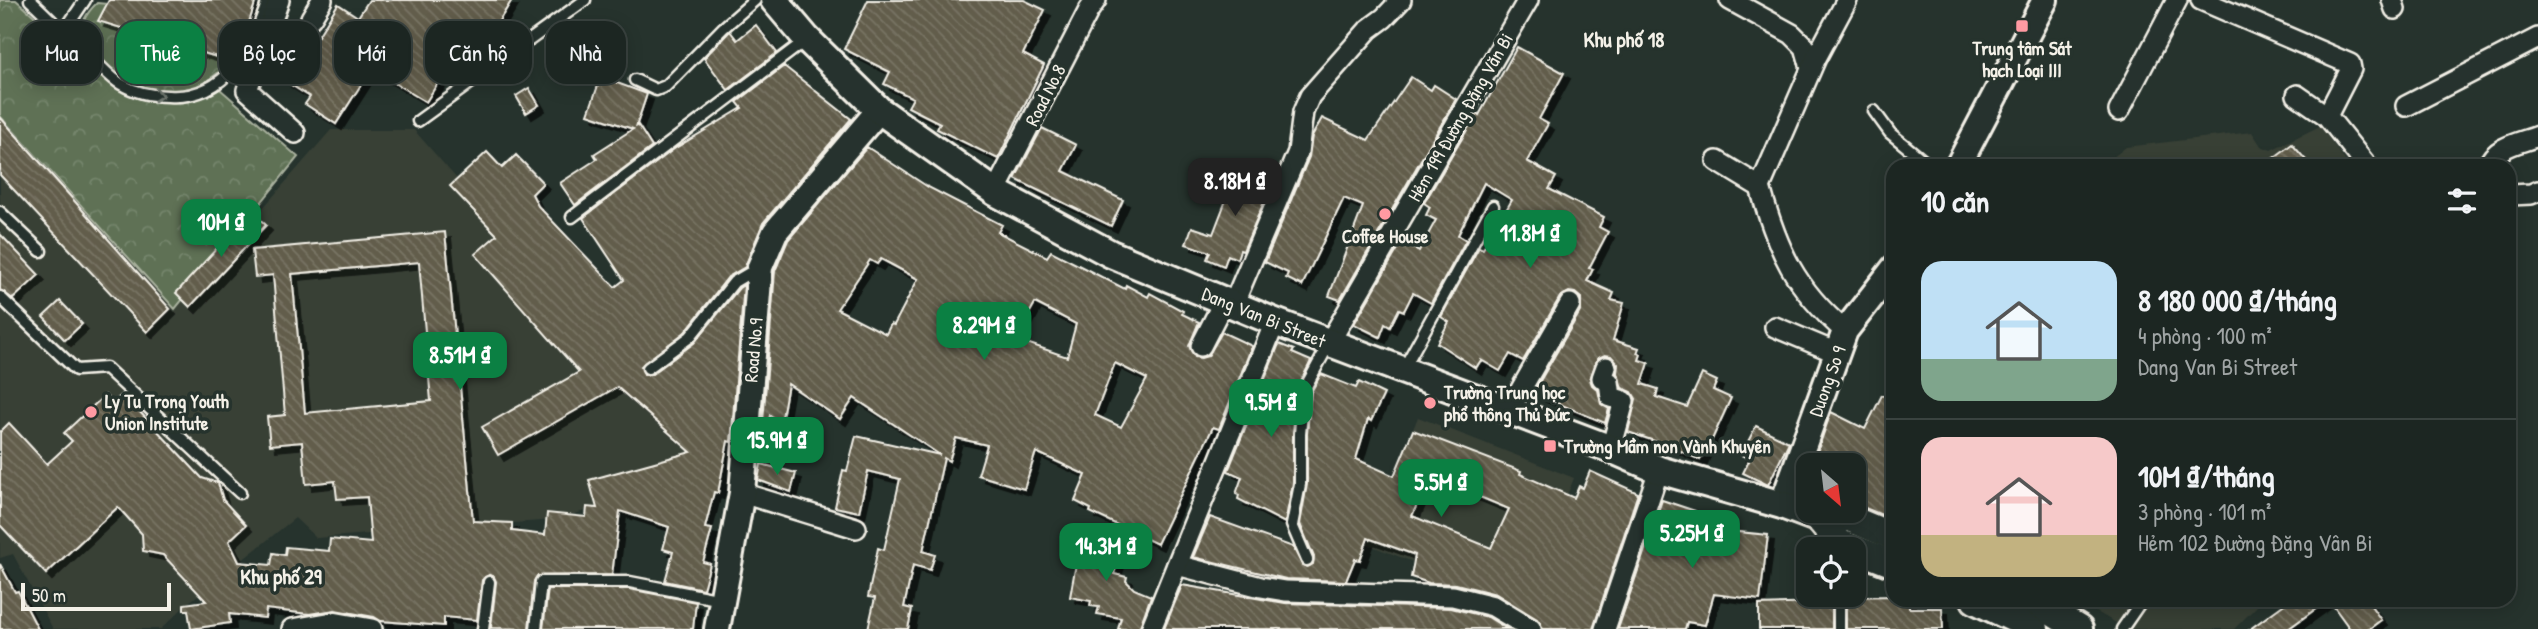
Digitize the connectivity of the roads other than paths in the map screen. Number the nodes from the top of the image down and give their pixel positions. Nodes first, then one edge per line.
1 (30, 0) edge
2 (85, 0) edge
3 (268, 0) edge
4 (279, 0) edge
5 (322, 0) edge
6 (585, 0) edge
7 (755, 0) edge
8 (774, 0) edge
9 (1097, 0) edge
10 (1401, 0) edge
11 (1528, 0) edge
12 (1730, 0) edge
13 (1847, 0) edge
14 (2045, 0) edge
15 (2177, 0) edge
16 (2201, 0) edge
17 (311, 18) dead end
18 (52, 21) edge
19 (71, 21) edge
20 (2538, 38) edge
21 (807, 39) junction
22 (102, 68) edge
23 (1811, 68) junction
24 (635, 80) dead end
25 (2297, 95) dead end
26 (2406, 106) dead end
27 (879, 110) junction
28 (1874, 111) dead end
29 (2119, 111) dead end
30 (2327, 116) junction
31 (418, 121) dead end
32 (295, 133) dead end
33 (2538, 136) edge
34 (1922, 159) edge
35 (1962, 159) edge
36 (2361, 159) edge
37 (2491, 159) edge
38 (1717, 161) dead end
39 (1760, 187) junction
40 (2538, 191) edge
41 (995, 192) junction
42 (2516, 195) edge
43 (1493, 205) dead end
44 (0, 212) edge
45 (572, 217) dead end
46 (41, 251) dead end
47 (760, 267) junction
48 (1886, 280) edge
49 (0, 297) edge
50 (1228, 303) junction
51 (1570, 304) dead end
52 (1275, 322) junction
53 (1775, 327) dead end
54 (1841, 342) junction
55 (1329, 343) junction
56 (1201, 346) dead end
57 (1606, 366) dead end
58 (648, 368) dead end
59 (1402, 371) junction
60 (1509, 410) junction
61 (1611, 449) junction
62 (1659, 470) junction
63 (240, 493) dead end
64 (742, 494) junction
65 (1782, 505) junction
66 (1796, 510) edge
67 (1861, 523) edge
68 (856, 528) dead end
69 (1886, 534) edge
70 (1866, 555) edge
71 (1307, 560) dead end
72 (1886, 561) edge
73 (1177, 565) junction
74 (489, 582) dead end
75 (723, 600) junction
76 (1839, 607) edge
77 (1989, 607) edge
78 (2043, 607) edge
79 (2137, 607) edge
80 (292, 629) edge
81 (372, 629) edge
82 (483, 629) edge
83 (536, 629) edge
84 (717, 629) edge
85 (1151, 629) edge
86 (1531, 629) edge
87 (1605, 629) edge
88 (1839, 629) edge
89 (2035, 629) edge
90 (2079, 629) edge
91 (2122, 629) edge

1 - 18 lane
2 - 19 lane
22 -> 3 lane
4 - 32 street
5 - 17 street
6 - 31 lane
7 - 24 lane
8 - 21 main road, Dang Van Bi Street
9 - 41 street, Road No.8
10 - 50 street
11 - 55 street, Hẻm 199 Đường Đặng Văn Bi
12 - 23 street
13 - 23 street
14 - 35 street
15 - 29 street
16 - 30 street
20 - 26 street
21 - 27 main road, Dang Van Bi Street
21 - 45 lane
23 - 39 street
25 - 30 street
27 - 41 main road, Dang Van Bi Street
27 - 47 street, Road No.9
28 - 34 lane
30 - 36 street
33 - 37 street
38 - 39 street
39 - 54 street
40 - 42 street
41 - 50 main road, Dang Van Bi Street
43 - 59 lane
44 - 46 lane
47 - 58 lane
47 - 64 street, Road No.9
48 - 54 street, Duong So 9
49 - 63 lane
50 - 52 main road, Dang Van Bi Street
50 - 56 street
51 - 60 street
52 - 55 main road, Dang Van Bi Street
52 - 73 street
53 - 54 street
54 - 65 street, Duong So 9
55 - 59 main road, Dang Van Bi Street
55 - 71 lane
57 - 61 street
59 - 60 main road, Dang Van Bi Street
60 - 61 main road, Dang Van Bi Street
61 - 62 main road, Dang Van Bi Street
62 - 65 main road, Dang Van Bi Street
62 - 87 street
64 - 68 street
64 - 75 street, Road No.9
65 - 66 main road, Dang Van Bi Street
67 - 69 main road, Dang Van Bi Street
70 - 72 main road, Dang Van Bi Street
73 - 85 street
73 - 86 street
74 - 82 lane
75 - 83 lane
75 - 84 street, Road No.9
76 - 88 lane
77 - 89 main road
78 - 90 main road
79 - 91 lane
80 - 81 street

